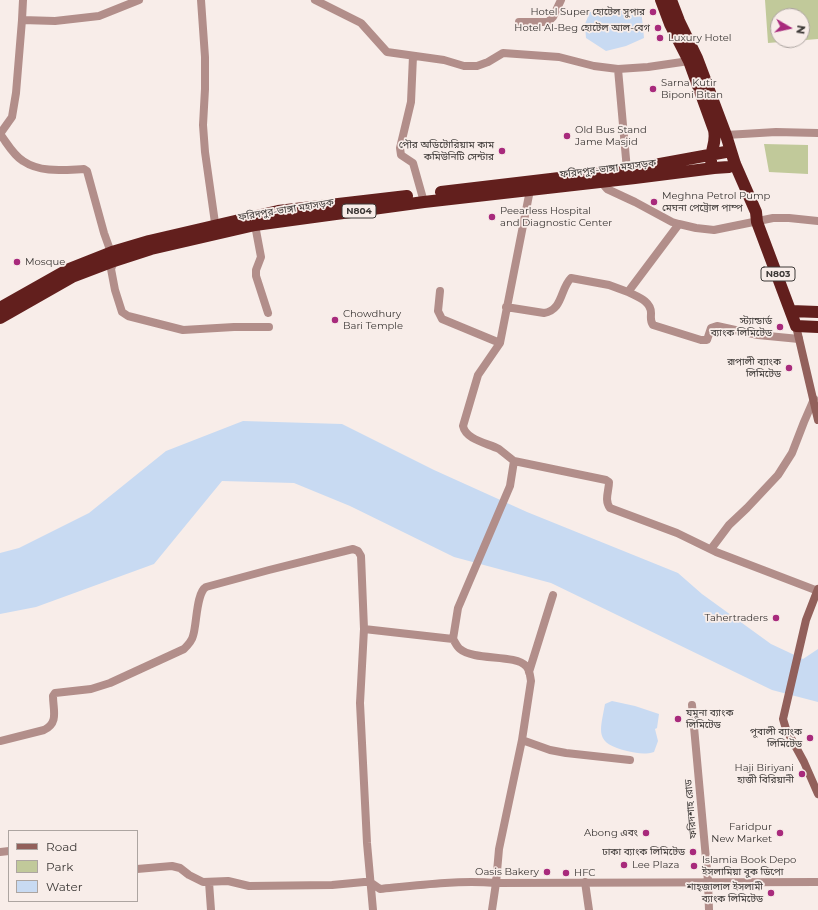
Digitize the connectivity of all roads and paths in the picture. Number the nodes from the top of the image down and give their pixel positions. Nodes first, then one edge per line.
1 (23, 0) edge
2 (139, 0) edge
3 (201, 0) edge
4 (315, 0) edge
5 (561, 0) edge
6 (661, 0) edge
7 (672, 0) edge
8 (22, 20) junction
9 (519, 22) dead end
10 (413, 56) junction
11 (693, 60) junction
12 (618, 69) junction
13 (818, 132) edge
14 (726, 135) junction
15 (731, 151) junction
16 (712, 162) junction
17 (735, 164) junction
18 (627, 170) junction
19 (650, 171) junction
20 (601, 182) junction
21 (529, 186) junction
22 (423, 198) junction
23 (279, 216) junction
24 (818, 220) edge
25 (757, 222) junction
26 (679, 224) junction
27 (255, 225) junction
28 (216, 230) junction
29 (113, 257) junction
30 (440, 291) dead end
31 (628, 292) junction
32 (19, 303) junction
33 (506, 307) junction
34 (0, 308) edge
35 (791, 311) junction
36 (818, 312) edge
37 (268, 313) dead end
38 (0, 318) edge
39 (796, 326) junction
40 (269, 327) dead end
41 (818, 328) edge
42 (799, 339) junction
43 (500, 343) junction
44 (814, 399) junction
45 (818, 420) edge
46 (514, 461) junction
47 (711, 549) junction
48 (818, 590) edge
49 (553, 595) dead end
50 (364, 629) junction
51 (453, 639) junction
52 (529, 672) junction
53 (692, 705) dead end
54 (522, 740) junction
55 (0, 741) edge
56 (630, 760) dead end
57 (818, 794) edge
58 (138, 869) edge
59 (708, 881) junction
60 (209, 882) junction
61 (370, 882) junction
62 (585, 882) junction
63 (818, 882) edge
64 (496, 883) junction
65 (211, 910) edge
66 (373, 910) edge
67 (492, 910) edge
68 (589, 910) edge
69 (709, 910) edge

1 - 8 street
2 - 8 street
3 - 28 street
4 - 10 street
5 - 9 street
6 - 11 highway, N803
7 - 11 highway, N803
8 - 29 street
10 - 12 street
10 - 22 street
11 - 12 street
11 - 14 highway, N803
11 - 16 highway, N803
12 - 18 street
13 - 14 street
14 - 15 highway, N803
15 - 16 highway, ফরিদপুর-ভাঙ্গা মহাসড়ক / N804
15 - 17 highway, N803
16 - 17 highway, ফরিদপুর-ভাঙ্গা মহাসড়ক / N804
16 - 19 highway, ফরিদপুর-ভাঙ্গা মহাসড়ক / N804
16 - 25 highway, N803
17 - 25 highway, N803
18 - 19 highway, ফরিদপুর-ভাঙ্গা মহাসড়ক / N804
18 - 21 highway, ফরিদপুর-ভাঙ্গা মহাসড়ক / N804
19 - 20 highway, ফরিদপুর-ভাঙ্গা মহাসড়ক / N804
20 - 21 highway, ফরিদপুর-ভাঙ্গা মহাসড়ক / N804
20 - 26 street
21 - 22 highway, ফরিদপুর-ভাঙ্গা মহাসড়ক / N804
21 - 33 street
22 - 23 highway, ফরিদপুর-ভাঙ্গা মহাসড়ক / N804
23 - 27 highway, ফরিদপুর-ভাঙ্গা মহাসড়ক / N804
23 - 28 highway, ফরিদপুর-ভাঙ্গা মহাসড়ক / N804
24 - 25 street
25 - 26 street
25 - 35 highway, N803
26 - 31 street
27 - 28 highway, ফরিদপুর-ভাঙ্গা মহাসড়ক / N804
27 - 37 street
28 - 29 highway, ফরিদপুর-ভাঙ্গা মহাসড়ক / N804
29 - 32 highway, ফরিদপুর-ভাঙ্গা মহাসড়ক / N804
29 - 40 street
30 - 43 street
31 - 33 street
31 - 42 street
32 - 34 highway, ফরিদপুর-ভাঙ্গা মহাসড়ক / N804
32 - 38 highway, ফরিদপুর-ভাঙ্গা মহাসড়ক / N804
33 - 43 street
35 - 36 highway
35 - 39 highway, N803
39 - 41 highway
39 - 42 main road
42 - 44 main road
43 - 46 street
44 - 45 main road
44 - 47 street
46 - 47 street
46 - 51 street
47 - 48 street
48 - 57 main road
49 - 52 street
50 - 51 street
50 - 55 street
50 - 61 street
51 - 52 street
52 - 54 street
53 - 59 street, ফরিদশাহ রোড
54 - 56 street
54 - 64 street
58 - 60 street
59 - 62 street
59 - 63 street
59 - 69 street, ফরিদশাহ রোড
60 - 61 street
60 - 65 street
61 - 64 street
61 - 66 street
62 - 64 street
62 - 68 street
64 - 67 street

